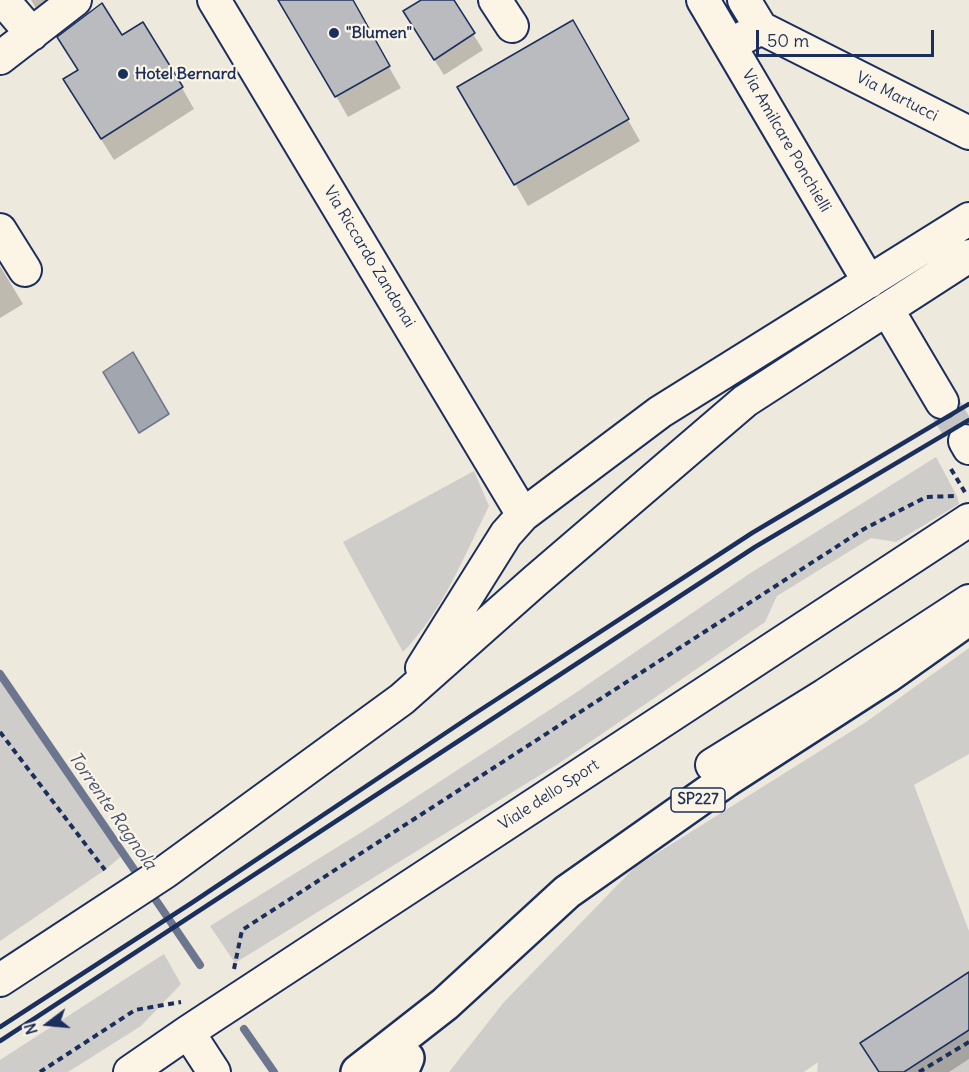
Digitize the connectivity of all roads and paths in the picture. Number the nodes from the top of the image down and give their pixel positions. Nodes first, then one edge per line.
1 (3, 0) edge
2 (75, 0) edge
3 (214, 0) edge
4 (495, 0) edge
5 (703, 0) edge
6 (744, 0) edge
7 (512, 26) dead end
8 (761, 28) junction
9 (32, 34) junction
10 (730, 45) junction
11 (0, 58) edge
12 (969, 133) edge
13 (969, 219) edge
14 (0, 230) edge
15 (969, 256) edge
16 (25, 270) dead end
17 (869, 282) junction
18 (887, 309) junction
19 (942, 402) tunnel mouth
20 (660, 412) junction
21 (961, 451) edge
22 (684, 454) junction
23 (968, 502) edge
24 (524, 515) junction
25 (969, 601) edge
26 (969, 618) edge
27 (402, 699) junction
28 (0, 732) edge
29 (712, 765) dead end
30 (105, 870) dead end
31 (233, 973) dead end
32 (0, 980) edge
33 (192, 1001) dead end
34 (445, 1004) junction
35 (188, 1032) junction
36 (969, 1042) edge
37 (401, 1067) edge
38 (40, 1072) edge
39 (130, 1072) edge
40 (214, 1072) edge
41 (358, 1072) edge
42 (919, 1072) edge

1 - 9 street
2 - 9 street
3 - 24 street, Via Riccardo Zandonai
4 - 7 street
5 - 10 street, Via Amilcare Ponchielli
6 - 8 street
8 - 10 street
8 - 12 street, Via Martucci
9 - 11 street
10 - 17 street, Via Amilcare Ponchielli
13 - 17 street
14 - 16 street
15 - 18 street
17 - 20 street
18 - 19 street
18 - 22 street
20 - 22 street
20 - 24 street
21 - 23 path
22 - 27 street
23 - 31 path
23 - 35 street, Viale dello Sport
24 - 27 street
25 - 29 street
26 - 34 highway, SP227
27 - 32 street
28 - 30 path
33 - 38 path
34 - 37 highway, SP227
34 - 41 highway
35 - 39 street, Viale dello Sport
35 - 40 street
36 - 42 path

